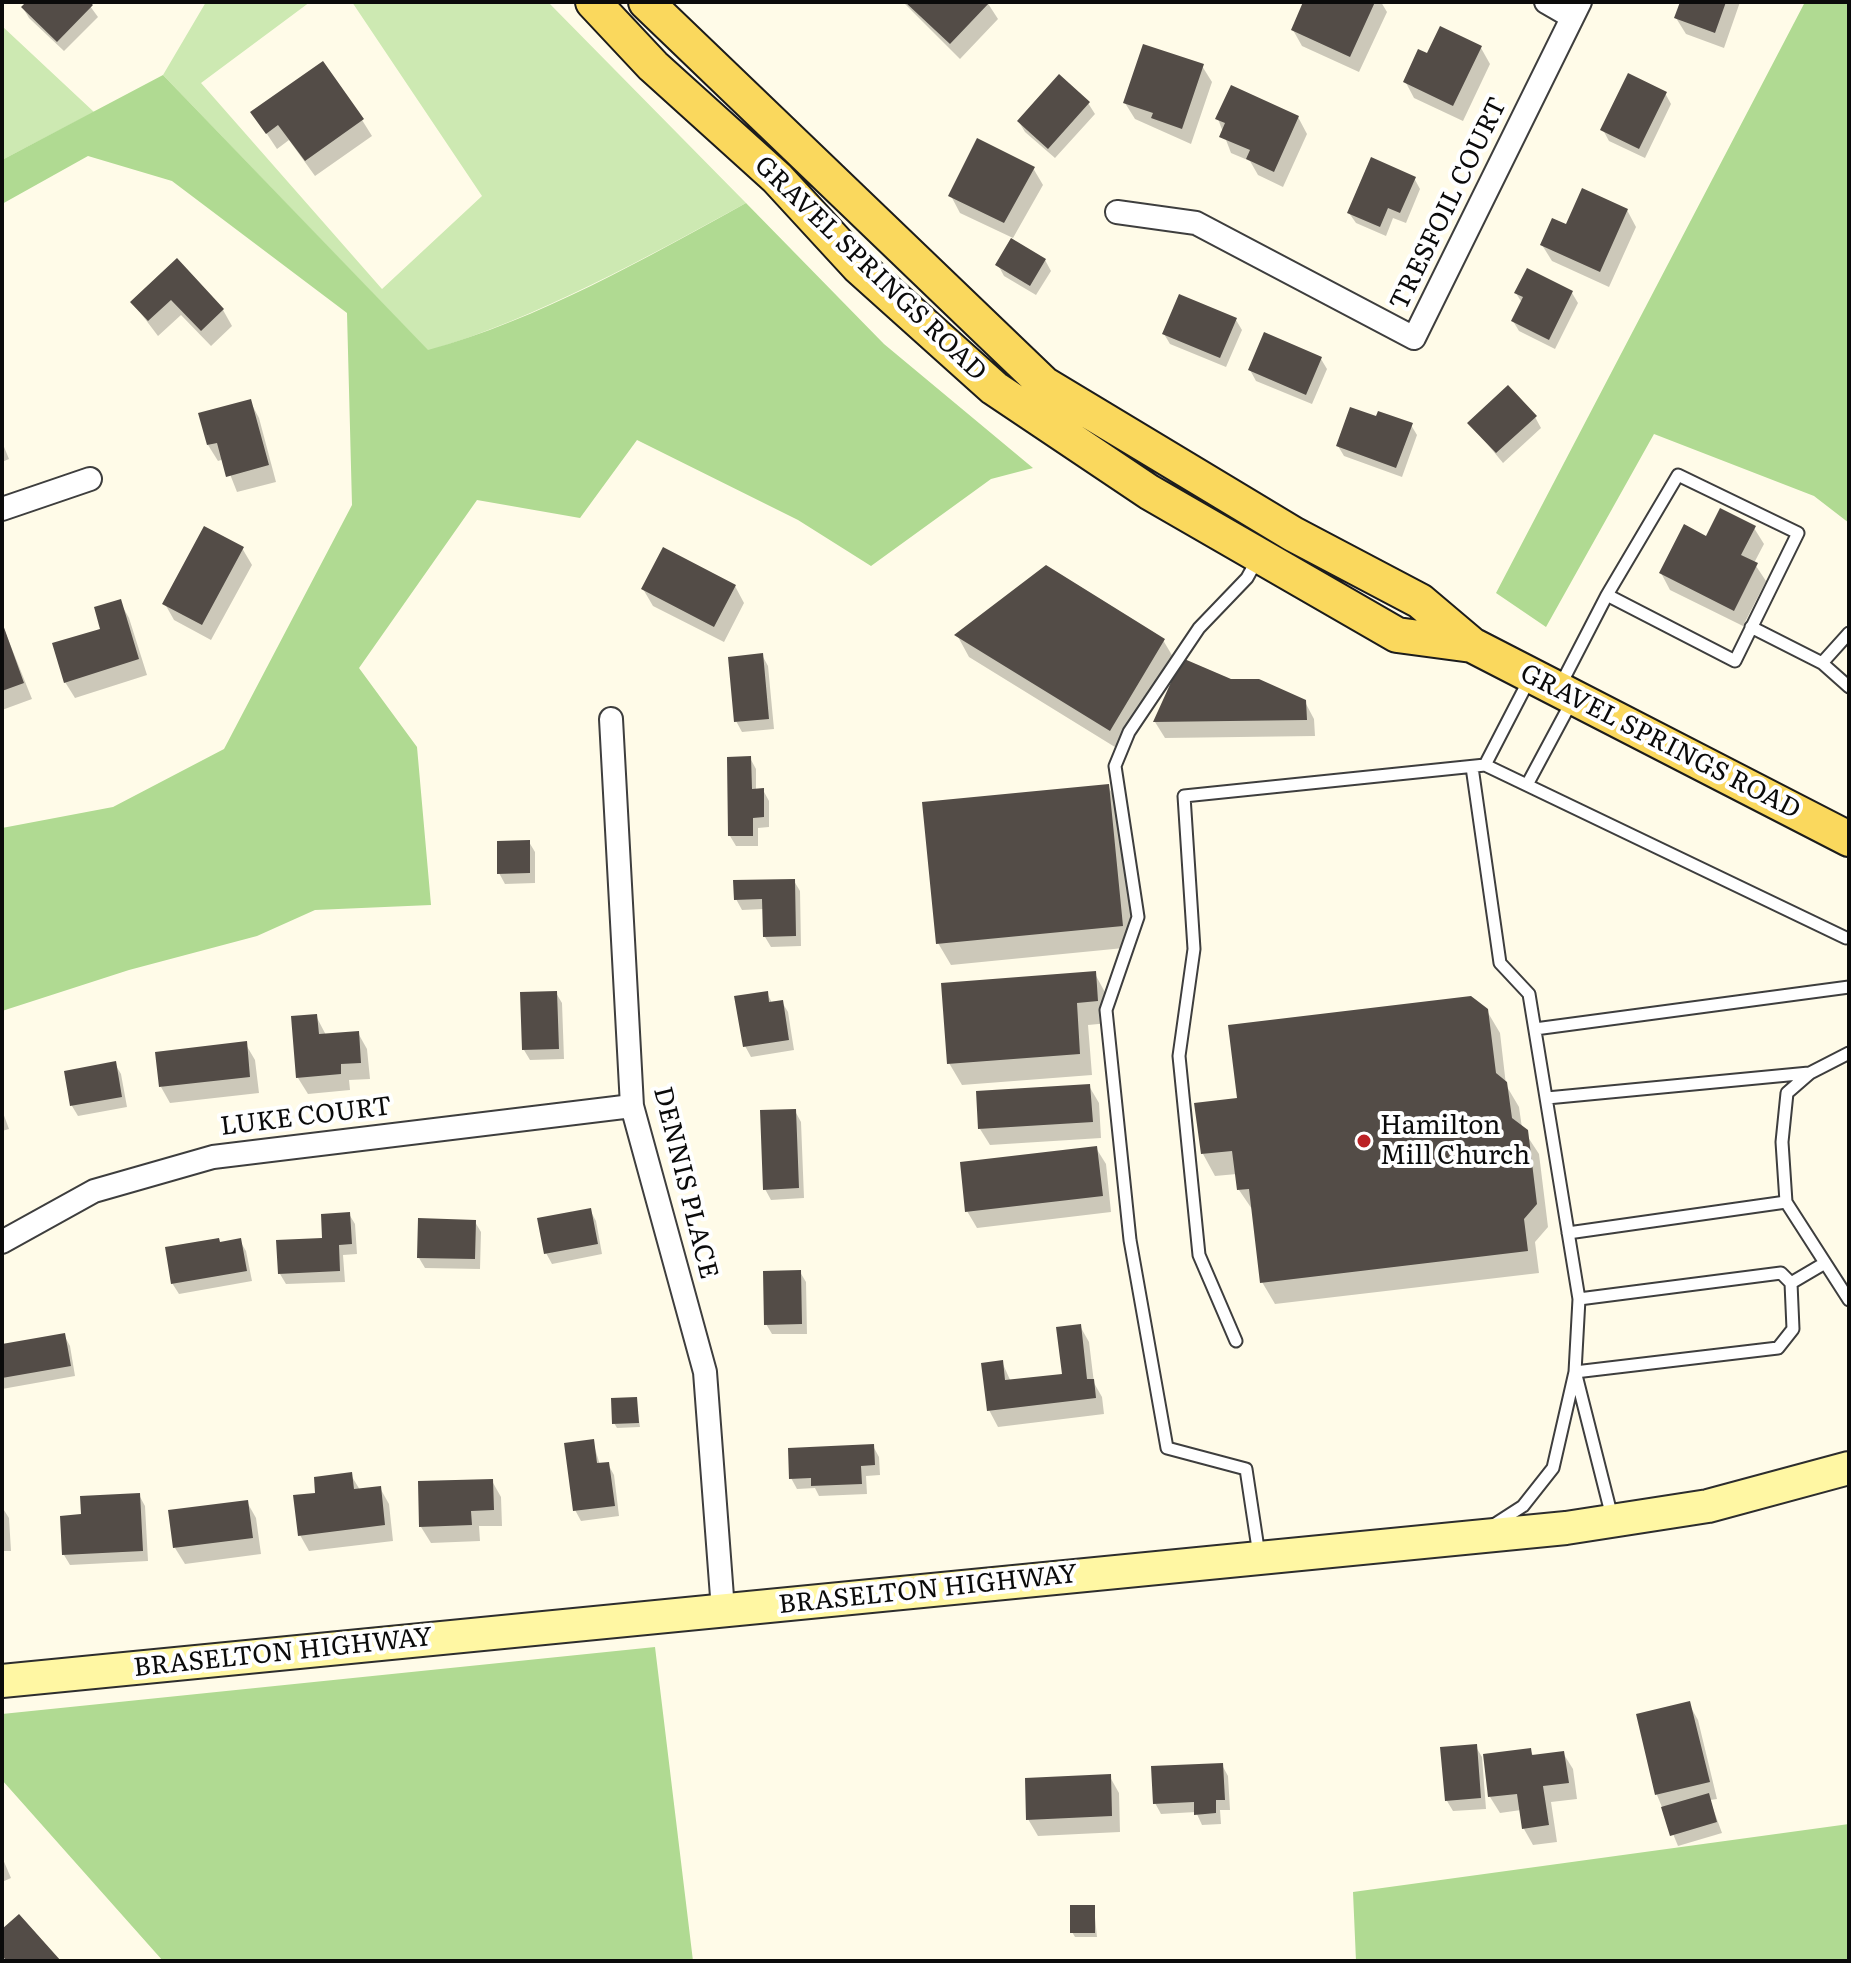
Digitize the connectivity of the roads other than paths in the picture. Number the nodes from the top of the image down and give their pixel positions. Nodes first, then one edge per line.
1 (593, 2) edge
2 (646, 2) edge
3 (1546, 2) edge
4 (1576, 10) edge
5 (1117, 212) dead end
6 (90, 479) dead end
7 (2, 509) edge
8 (1259, 556) junction
9 (1607, 595) junction
10 (1751, 627) junction
11 (1849, 633) edge
12 (1472, 645) junction
13 (1822, 663) junction
14 (1849, 687) edge
15 (1554, 688) junction
16 (611, 719) dead end
17 (1485, 765) junction
18 (1472, 767) junction
19 (1528, 783) junction
20 (1844, 833) edge
21 (1848, 937) edge
22 (1849, 987) edge
23 (1535, 1029) junction
24 (1849, 1053) edge
25 (1810, 1073) junction
26 (1547, 1098) junction
27 (632, 1106) junction
28 (1786, 1202) junction
29 (1568, 1233) junction
30 (2, 1242) edge
31 (1825, 1263) junction
32 (1791, 1283) junction
33 (1579, 1299) junction
34 (1849, 1300) edge
35 (1236, 1341) dead end
36 (1575, 1372) junction
37 (1849, 1468) edge
38 (1613, 1521) junction
39 (1475, 1537) junction
40 (1260, 1559) junction
41 (723, 1610) junction
42 (2, 1681) edge

1 - 8 main road, GRAVEL SPRINGS ROAD
2 - 12 main road, GRAVEL SPRINGS ROAD
3 - 4 street
4 - 5 street, TRESFOIL COURT
6 - 7 street
8 - 12 main road, GRAVEL SPRINGS ROAD
8 - 40 lane
9 - 10 lane
9 - 10 lane
9 - 15 lane
10 - 13 lane
11 - 13 lane
12 - 15 main road, GRAVEL SPRINGS ROAD
13 - 14 lane
15 - 17 lane
15 - 19 lane
15 - 20 main road, GRAVEL SPRINGS ROAD
16 - 27 street, DENNIS PLACE
17 - 18 lane
17 - 19 lane
18 - 23 lane
18 - 35 lane
19 - 21 lane
22 - 23 lane
23 - 26 lane
24 - 25 lane
25 - 26 lane
25 - 28 lane
26 - 29 lane
27 - 30 street, LUKE COURT
27 - 41 street, DENNIS PLACE
28 - 29 lane
28 - 31 lane
29 - 33 lane
31 - 32 lane
31 - 34 lane
32 - 33 lane
32 - 36 lane
33 - 36 lane
36 - 38 lane
36 - 39 lane
37 - 38 main road, BRASELTON HIGHWAY
38 - 39 main road, BRASELTON HIGHWAY
39 - 40 main road, BRASELTON HIGHWAY
40 - 41 main road, BRASELTON HIGHWAY
41 - 42 main road, BRASELTON HIGHWAY

